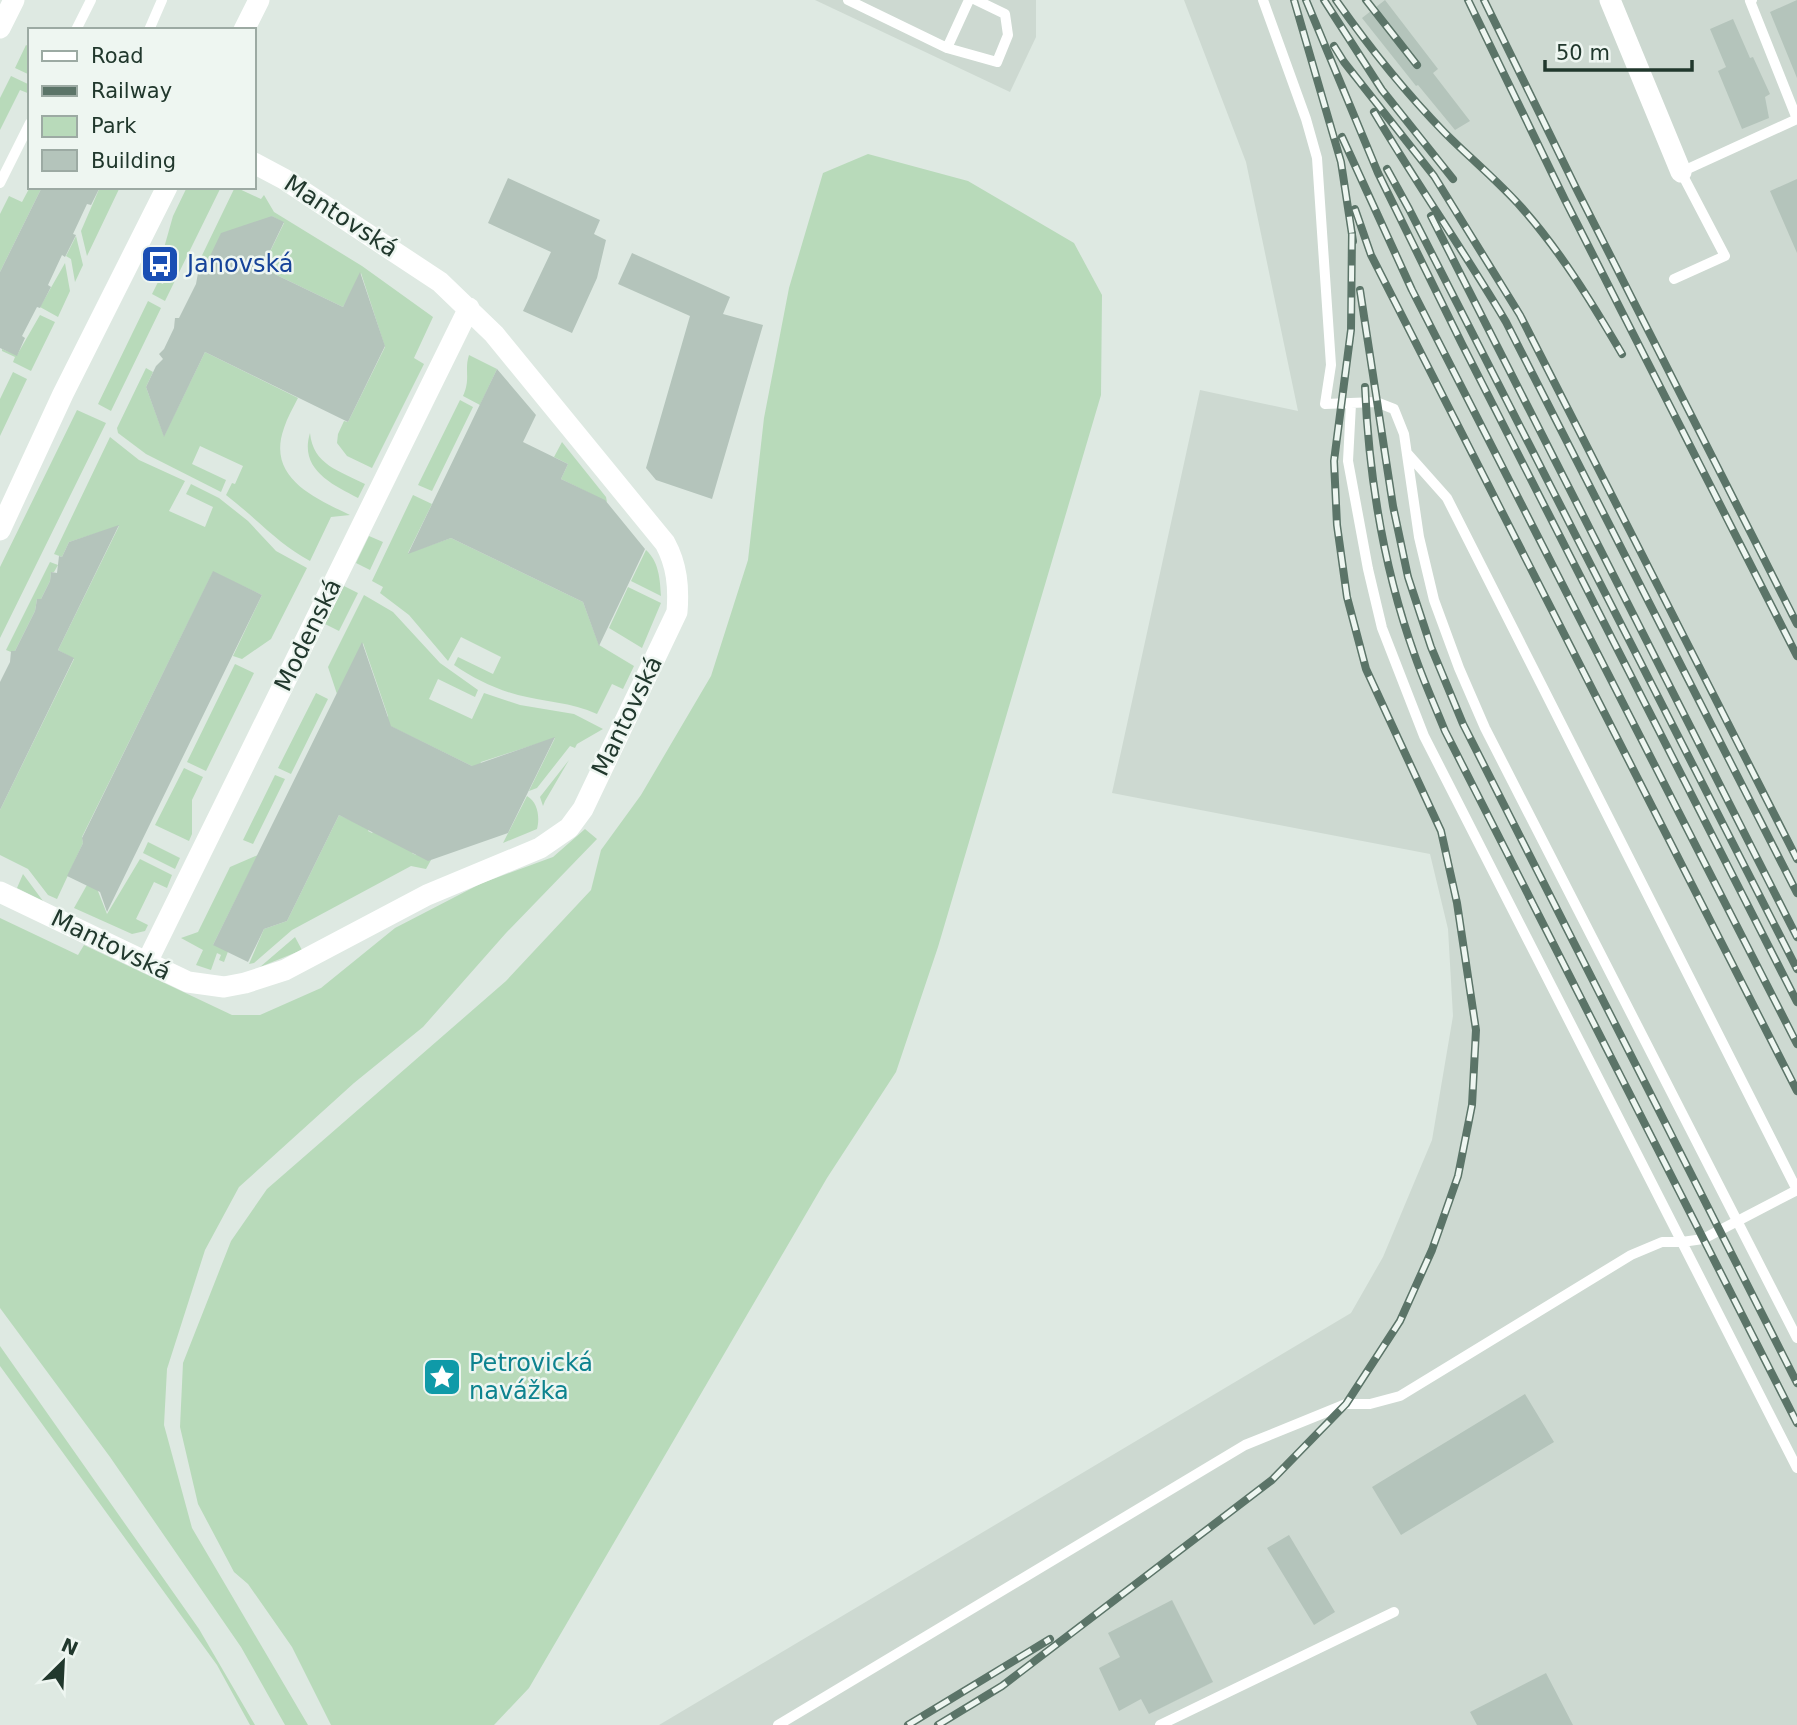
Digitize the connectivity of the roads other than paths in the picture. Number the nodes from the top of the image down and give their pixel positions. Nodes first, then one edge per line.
1 (14, 0) edge
2 (91, 0) edge
3 (162, 0) edge
4 (259, 0) edge
5 (848, 0) edge
6 (969, 0) edge
7 (976, 0) edge
8 (1263, 0) edge
9 (1611, 0) edge
10 (1752, 0) edge
11 (0, 28) edge
12 (77, 28) edge
13 (150, 28) edge
14 (245, 28) edge
15 (947, 48) junction
16 (1797, 119) edge
17 (28, 127) edge
18 (256, 164) edge
19 (1681, 172) junction
20 (0, 183) edge
21 (166, 189) edge
22 (1674, 279) dead end
23 (469, 308) junction
24 (1351, 404) junction
25 (1407, 453) junction
26 (0, 530) edge
27 (0, 892) edge
28 (147, 962) junction
29 (1736, 1219) junction
30 (1682, 1242) junction
31 (1797, 1338) edge
32 (1797, 1468) edge
33 (1394, 1612) dead end
34 (778, 1725) edge
35 (1160, 1725) edge

1 - 11 street
2 - 12 lane
3 - 13 lane
4 - 14 street
5 - 15 lane
6 - 15 lane
7 - 15 lane
8 - 24 lane
9 - 19 street
10 - 16 lane
16 - 19 lane
17 - 20 lane
18 - 23 street, Mantovská
19 - 22 lane
21 - 26 street
23 - 28 street, Modenská
23 - 28 street, Mantovská
24 - 25 lane
24 - 30 lane
25 - 29 lane
25 - 29 lane
27 - 28 street, Mantovská
29 - 30 lane
29 - 31 lane
30 - 32 lane
30 - 34 lane
33 - 35 lane

